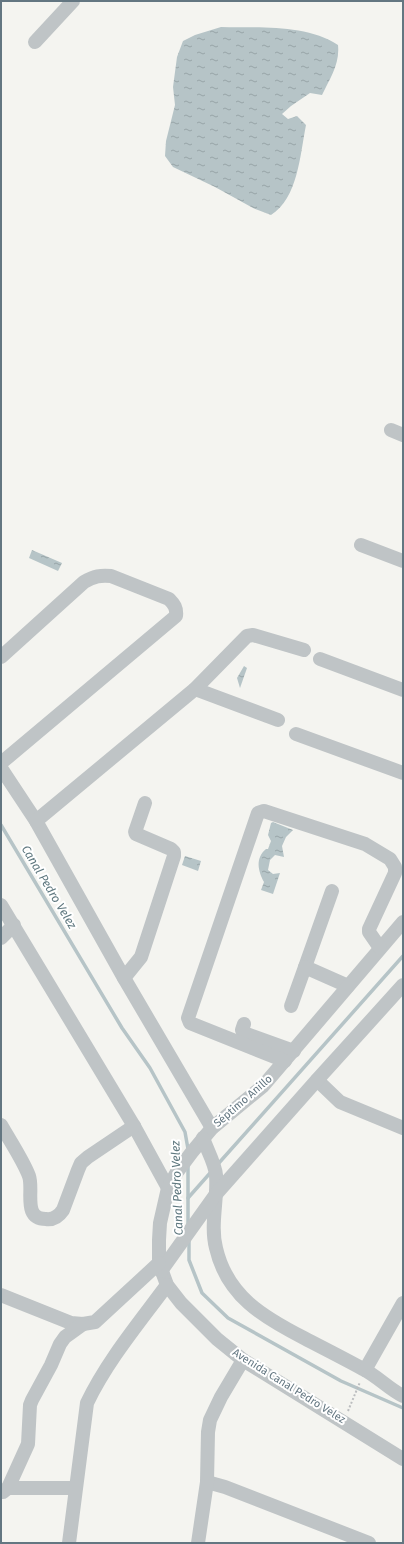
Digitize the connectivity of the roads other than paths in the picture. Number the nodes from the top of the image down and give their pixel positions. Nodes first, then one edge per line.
1 (73, 1) edge
2 (35, 42) dead end
3 (361, 545) dead end
4 (403, 562) edge
5 (304, 650) dead end
6 (1, 657) edge
7 (320, 659) dead end
8 (195, 689) junction
9 (403, 690) edge
10 (278, 720) dead end
11 (296, 734) dead end
12 (1, 763) edge
13 (1, 768) edge
14 (403, 773) edge
15 (145, 803) dead end
16 (36, 821) junction
17 (332, 891) dead end
18 (1, 904) edge
19 (403, 922) edge
20 (14, 925) junction
21 (1, 938) edge
22 (380, 948) junction
23 (304, 967) junction
24 (124, 978) junction
25 (403, 985) edge
26 (348, 986) junction
27 (291, 1006) dead end
28 (244, 1024) dead end
29 (289, 1056) junction
30 (317, 1080) junction
31 (1, 1125) edge
32 (134, 1126) junction
33 (403, 1128) edge
34 (205, 1136) junction
35 (168, 1188) junction
36 (216, 1194) junction
37 (160, 1267) junction
38 (167, 1285) junction
39 (1, 1295) edge
40 (403, 1303) edge
41 (83, 1324) junction
42 (243, 1360) junction
43 (363, 1375) junction
44 (403, 1396) edge
45 (403, 1459) edge
46 (207, 1482) junction
47 (75, 1488) junction
48 (5, 1490) edge
49 (69, 1543) edge
50 (198, 1543) edge
51 (369, 1543) edge

1 - 2 street
3 - 4 street
5 - 8 street
6 - 12 street
7 - 9 street
8 - 10 street
8 - 16 street
11 - 14 street
13 - 16 street
15 - 24 street
16 - 24 street
17 - 23 street
18 - 20 street
19 - 22 street, Séptimo Anillo
20 - 21 street
20 - 32 street
22 - 26 street, Séptimo Anillo
22 - 29 street
23 - 26 street
23 - 27 street
24 - 34 street
25 - 30 street
26 - 29 street, Séptimo Anillo
28 - 29 street
29 - 34 street, Séptimo Anillo
30 - 33 street
30 - 36 street
31 - 32 street
32 - 35 street
34 - 35 street, Séptimo Anillo
34 - 36 street
35 - 37 street, Séptimo Anillo
36 - 37 street
36 - 43 street
37 - 38 street, Avenida Canal Pedro Velez
37 - 41 street
38 - 42 street, Avenida Canal Pedro Velez
38 - 47 street
39 - 41 street
40 - 43 street
41 - 48 street
42 - 45 street, Avenida Canal Pedro Velez
42 - 46 street
43 - 44 street
46 - 50 street
46 - 51 street
47 - 48 street
47 - 49 street

